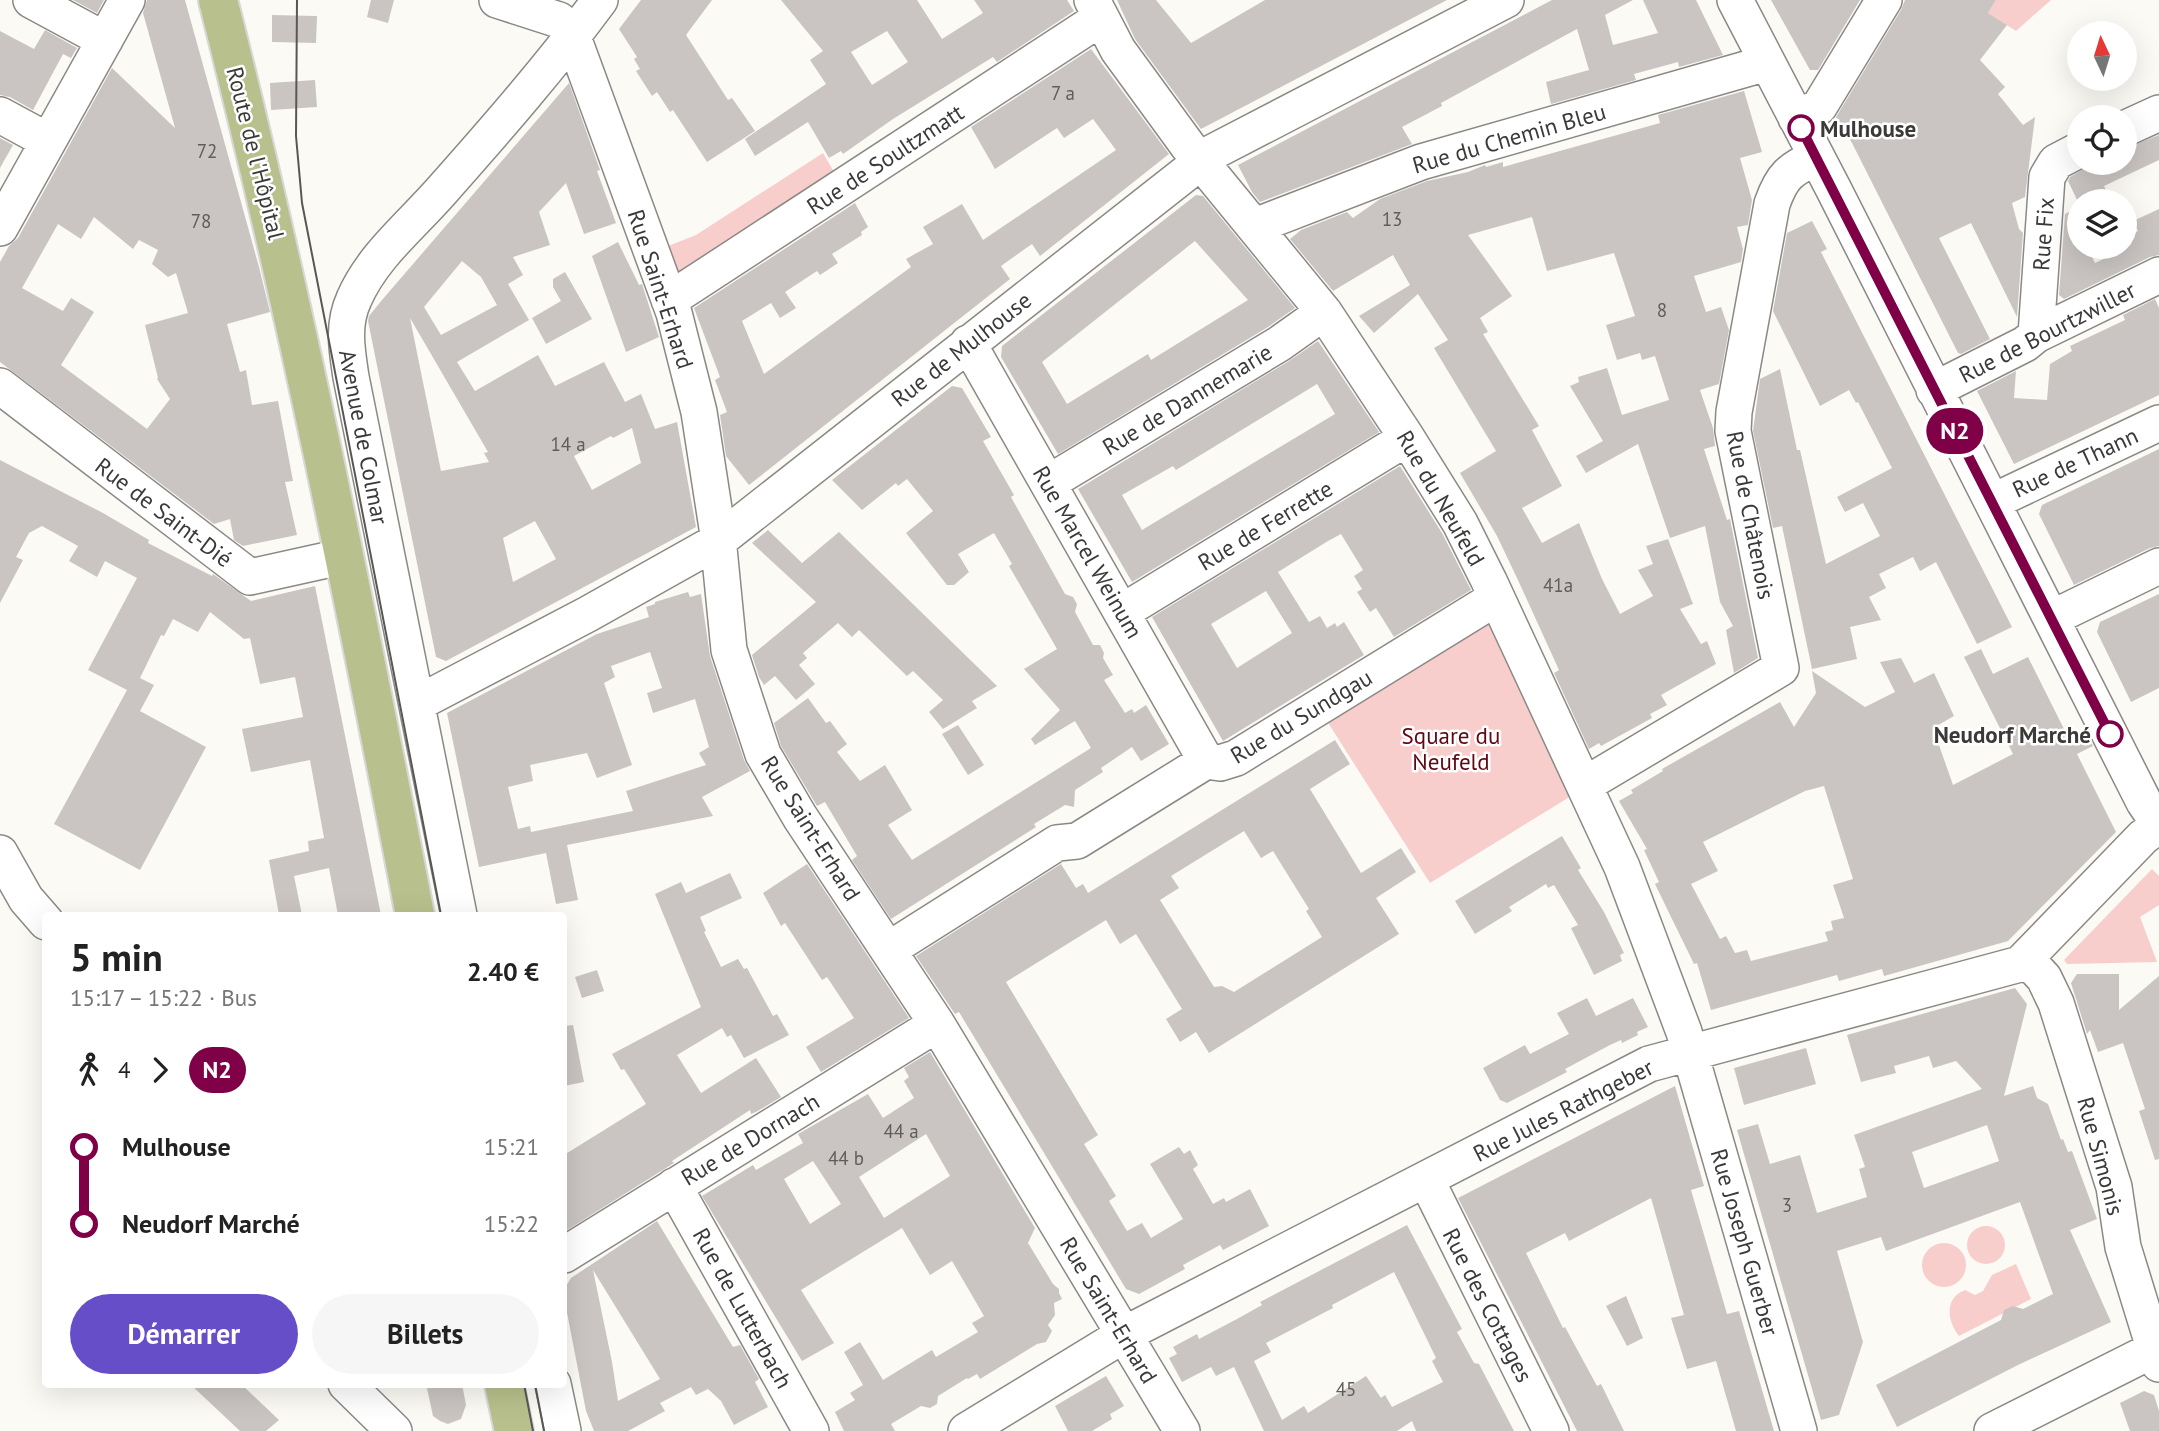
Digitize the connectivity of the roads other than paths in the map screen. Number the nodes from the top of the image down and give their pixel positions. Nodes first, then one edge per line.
1 (31, 0) edge
2 (127, 0) edge
3 (218, 0) edge
4 (497, 0) edge
5 (600, 0) edge
6 (1506, 0) edge
7 (1735, 0) edge
8 (1884, 0) edge
9 (1096, 9) edge
10 (573, 37) junction
11 (105, 40) junction
12 (1767, 63) junction
13 (2159, 113) edge
14 (0, 115) edge
15 (1796, 118) junction
16 (2137, 123) edge
17 (48, 141) junction
18 (2067, 156) edge
19 (1816, 158) junction
20 (1199, 161) junction
21 (1255, 226) junction
22 (0, 228) edge
23 (2159, 275) edge
24 (669, 300) junction
25 (292, 306) joint
26 (1324, 312) junction
27 (2036, 335) junction
28 (968, 343) junction
29 (0, 386) edge
30 (1934, 390) junction
31 (2159, 423) edge
32 (1407, 438) junction
33 (1048, 483) junction
34 (1992, 502) junction
35 (718, 541) junction
36 (345, 556) junction
37 (2159, 566) edge
38 (1496, 598) junction
39 (1122, 612) junction
40 (2052, 618) junction
41 (418, 703) junction
42 (1206, 761) junction
43 (1586, 784) junction
44 (2159, 825) edge
45 (0, 853) edge
46 (414, 912) edge
47 (458, 912) edge
48 (42, 917) edge
49 (888, 950) junction
50 (2020, 964) junction
51 (937, 1024) junction
52 (1690, 1053) junction
53 (1426, 1180) junction
54 (674, 1186) junction
55 (567, 1253) edge
56 (1125, 1334) junction
57 (2157, 1353) edge
58 (350, 1388) edge
59 (554, 1388) edge
60 (394, 1431) edge
61 (563, 1431) edge
62 (811, 1431) edge
63 (966, 1431) edge
64 (1181, 1431) edge
65 (1551, 1431) edge
66 (1798, 1431) edge
67 (1992, 1431) edge

1 - 11 street
2 - 11 street
3 - 25 main road, Route de l'Hôpital
4 - 10 street
5 - 10 street, Avenue de Colmar
6 - 20 street, Rue de Mulhouse
7 - 12 street
8 - 15 street
9 - 20 street, Rue du Neufeld
9 - 24 street, Rue de Soultzmatt
10 - 24 street, Rue Saint-Erhard
10 - 41 street, Avenue de Colmar
11 - 17 street
12 - 15 street
12 - 21 street, Rue du Chemin Bleu
13 - 16 street
14 - 17 street
15 - 19 street
17 - 22 street
18 - 27 street, Rue Fix
19 - 30 street
19 - 43 street, Rue de Châtenois
20 - 21 street, Rue du Neufeld
20 - 28 street, Rue de Mulhouse
21 - 26 street, Rue du Neufeld
23 - 27 street, Rue de Bourtzwiller
24 - 35 street, Rue Saint-Erhard
25 - 36 main road, Avenue de Colmar
26 - 32 street, Rue du Neufeld
26 - 33 street, Rue de Dannemarie
27 - 30 street, Rue de Bourtzwiller
28 - 33 street, Rue Marcel Weinum
28 - 35 street, Rue de Mulhouse
29 - 36 street, Rue de Saint-Dié
30 - 34 street
31 - 34 street, Rue de Thann
32 - 38 street, Rue du Neufeld
32 - 39 street, Rue de Ferrette
33 - 39 street, Rue Marcel Weinum
34 - 40 street
35 - 41 street, Rue de Mulhouse
35 - 49 street, Rue Saint-Erhard
36 - 46 main road, Avenue de Colmar
37 - 40 street
38 - 42 street, Rue du Sundgau
38 - 43 street, Rue du Neufeld
39 - 42 street, Rue Marcel Weinum
40 - 44 street
41 - 47 street, Avenue de Colmar
42 - 49 street, Rue du Sundgau
43 - 52 street, Rue du Neufeld
44 - 50 street
45 - 48 street
49 - 51 street, Rue Saint-Erhard
50 - 52 street, Rue Jules Rathgeber
50 - 57 street, Rue Simonis
51 - 54 street, Rue de Dornach
51 - 56 street, Rue Saint-Erhard
52 - 53 street, Rue Jules Rathgeber
52 - 66 street, Rue Joseph Guerber
53 - 56 street, Rue Jules Rathgeber
53 - 65 street, Rue des Cottages
54 - 55 street, Rue de Dornach
54 - 62 street, Rue de Lutterbach
56 - 63 street, Rue Jules Rathgeber
56 - 64 street, Rue Saint-Erhard
57 - 67 street
58 - 60 street
59 - 61 street

